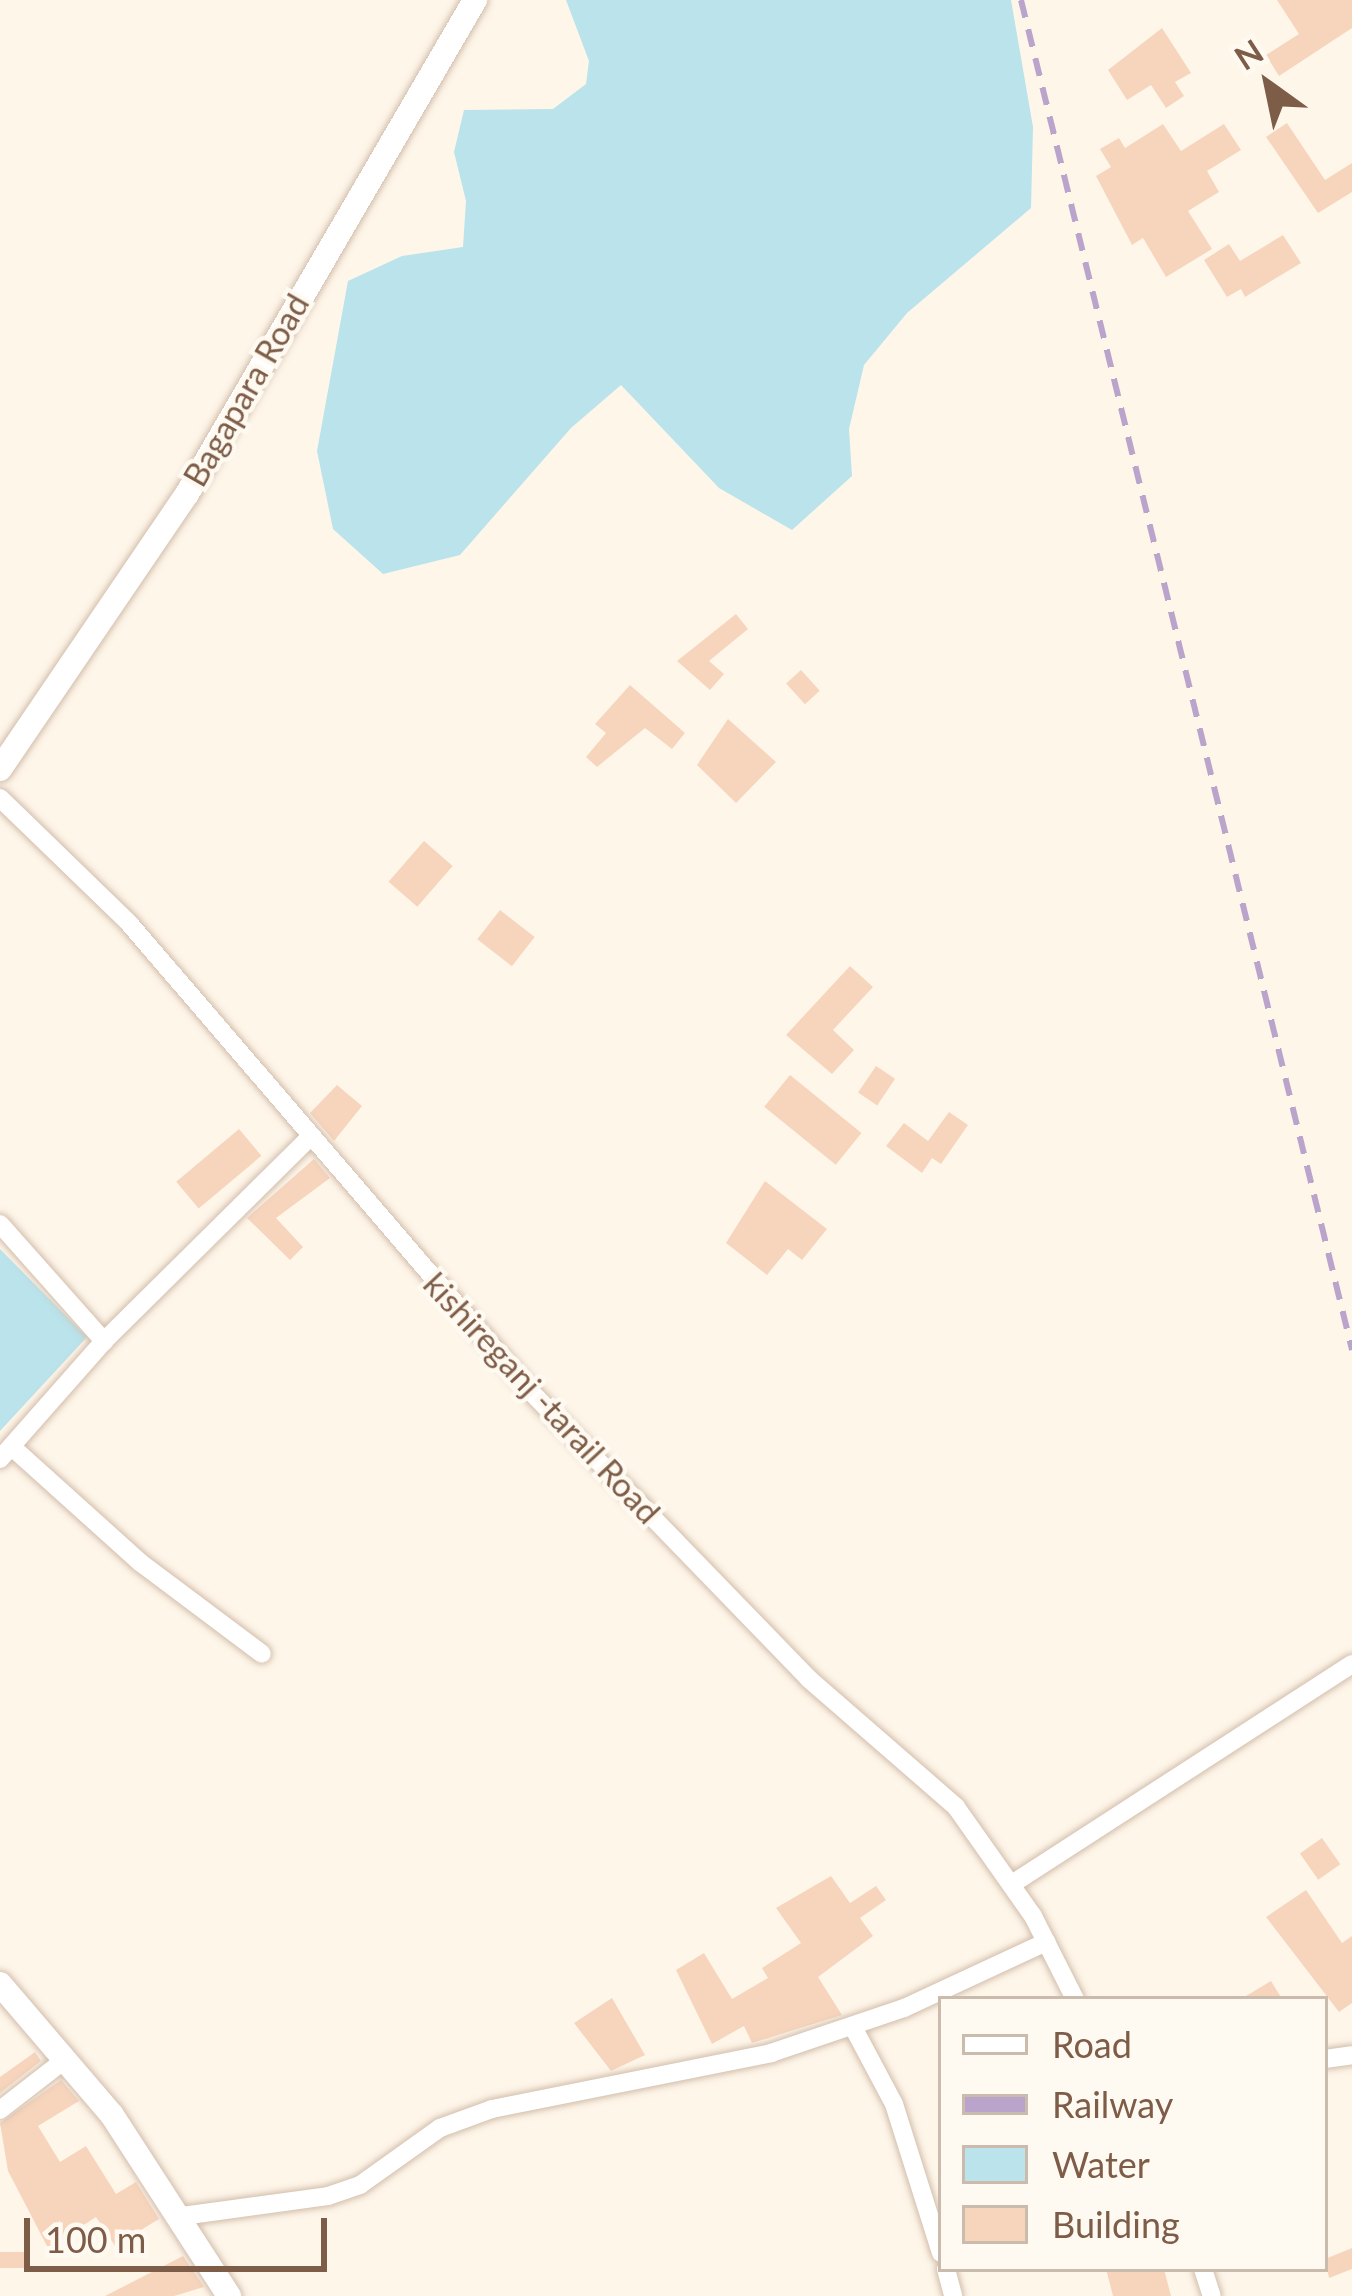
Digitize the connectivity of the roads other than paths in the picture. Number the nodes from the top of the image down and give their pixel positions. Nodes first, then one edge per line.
1 (475, 0) edge
2 (0, 769) edge
3 (0, 798) edge
4 (310, 1137) junction
5 (0, 1224) edge
6 (104, 1342) junction
7 (6, 1453) edge
8 (262, 1654) dead end
9 (1352, 1664) edge
10 (1012, 1884) junction
11 (1046, 1942) junction
12 (0, 1984) edge
13 (1073, 1996) edge
14 (853, 2026) junction
15 (66, 2060) junction
16 (0, 2110) edge
17 (182, 2216) junction
18 (938, 2243) edge
19 (229, 2296) edge

1 - 2 street, Bagapara Road
3 - 4 street, kishireganj -tarail Road
4 - 6 street
4 - 10 street, kishireganj -tarail Road
5 - 6 street
6 - 7 street
7 - 8 street
9 - 10 street
10 - 11 street, kishireganj -tarail Road
11 - 13 street, kishireganj -tarail Road
11 - 14 street
12 - 15 street
14 - 17 street
14 - 18 street
15 - 16 street
15 - 17 street
17 - 19 street

